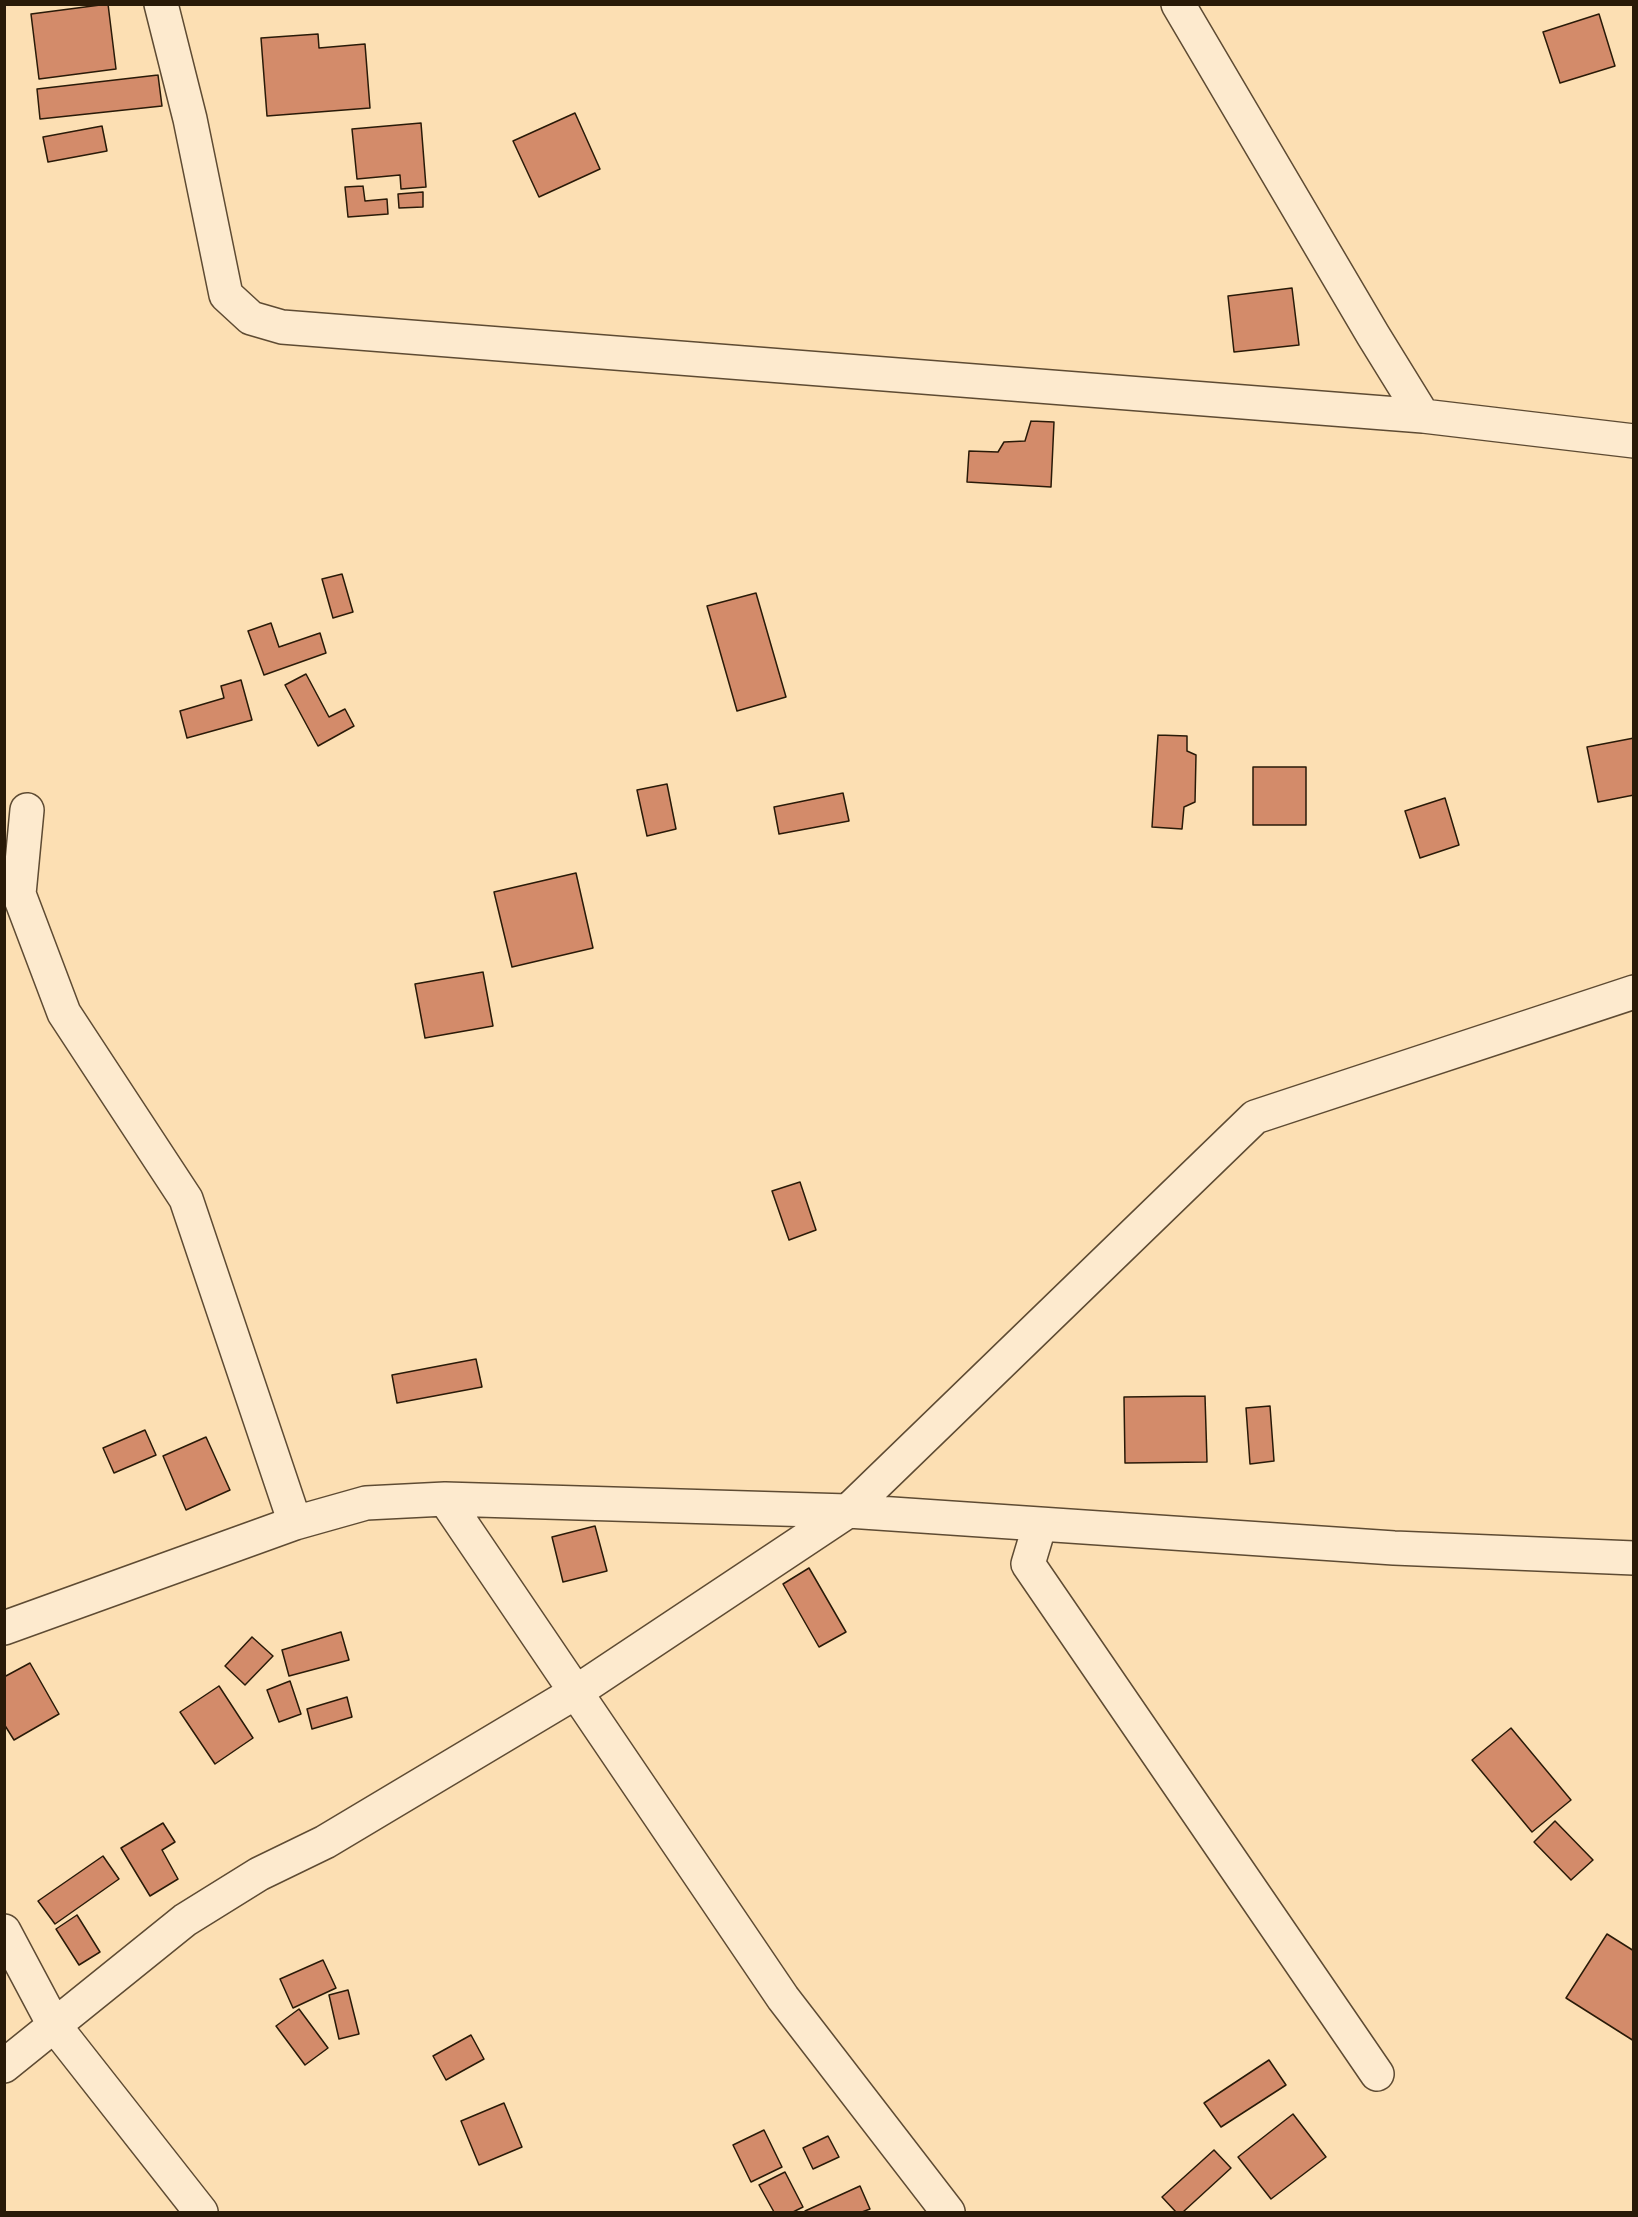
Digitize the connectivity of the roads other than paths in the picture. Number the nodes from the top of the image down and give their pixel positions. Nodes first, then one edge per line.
1 (161, 4) edge
2 (1178, 4) edge
3 (1424, 416) junction
4 (1634, 441) edge
5 (27, 810) dead end
6 (1634, 992) edge
7 (445, 1499) junction
8 (848, 1511) junction
9 (295, 1522) junction
10 (1040, 1524) junction
11 (1634, 1558) edge
12 (4, 1628) edge
13 (576, 1692) junction
14 (4, 1931) edge
15 (54, 2025) junction
16 (4, 2066) edge
17 (1377, 2074) dead end
18 (201, 2212) edge
19 (948, 2212) edge

1 - 3 street
2 - 3 street
3 - 4 street
5 - 9 street
6 - 8 street
7 - 8 street
7 - 9 street
7 - 13 street
8 - 10 street
8 - 13 street
9 - 12 street
10 - 11 street
10 - 17 street
13 - 15 street
13 - 19 street
14 - 15 street
15 - 16 street
15 - 18 street

